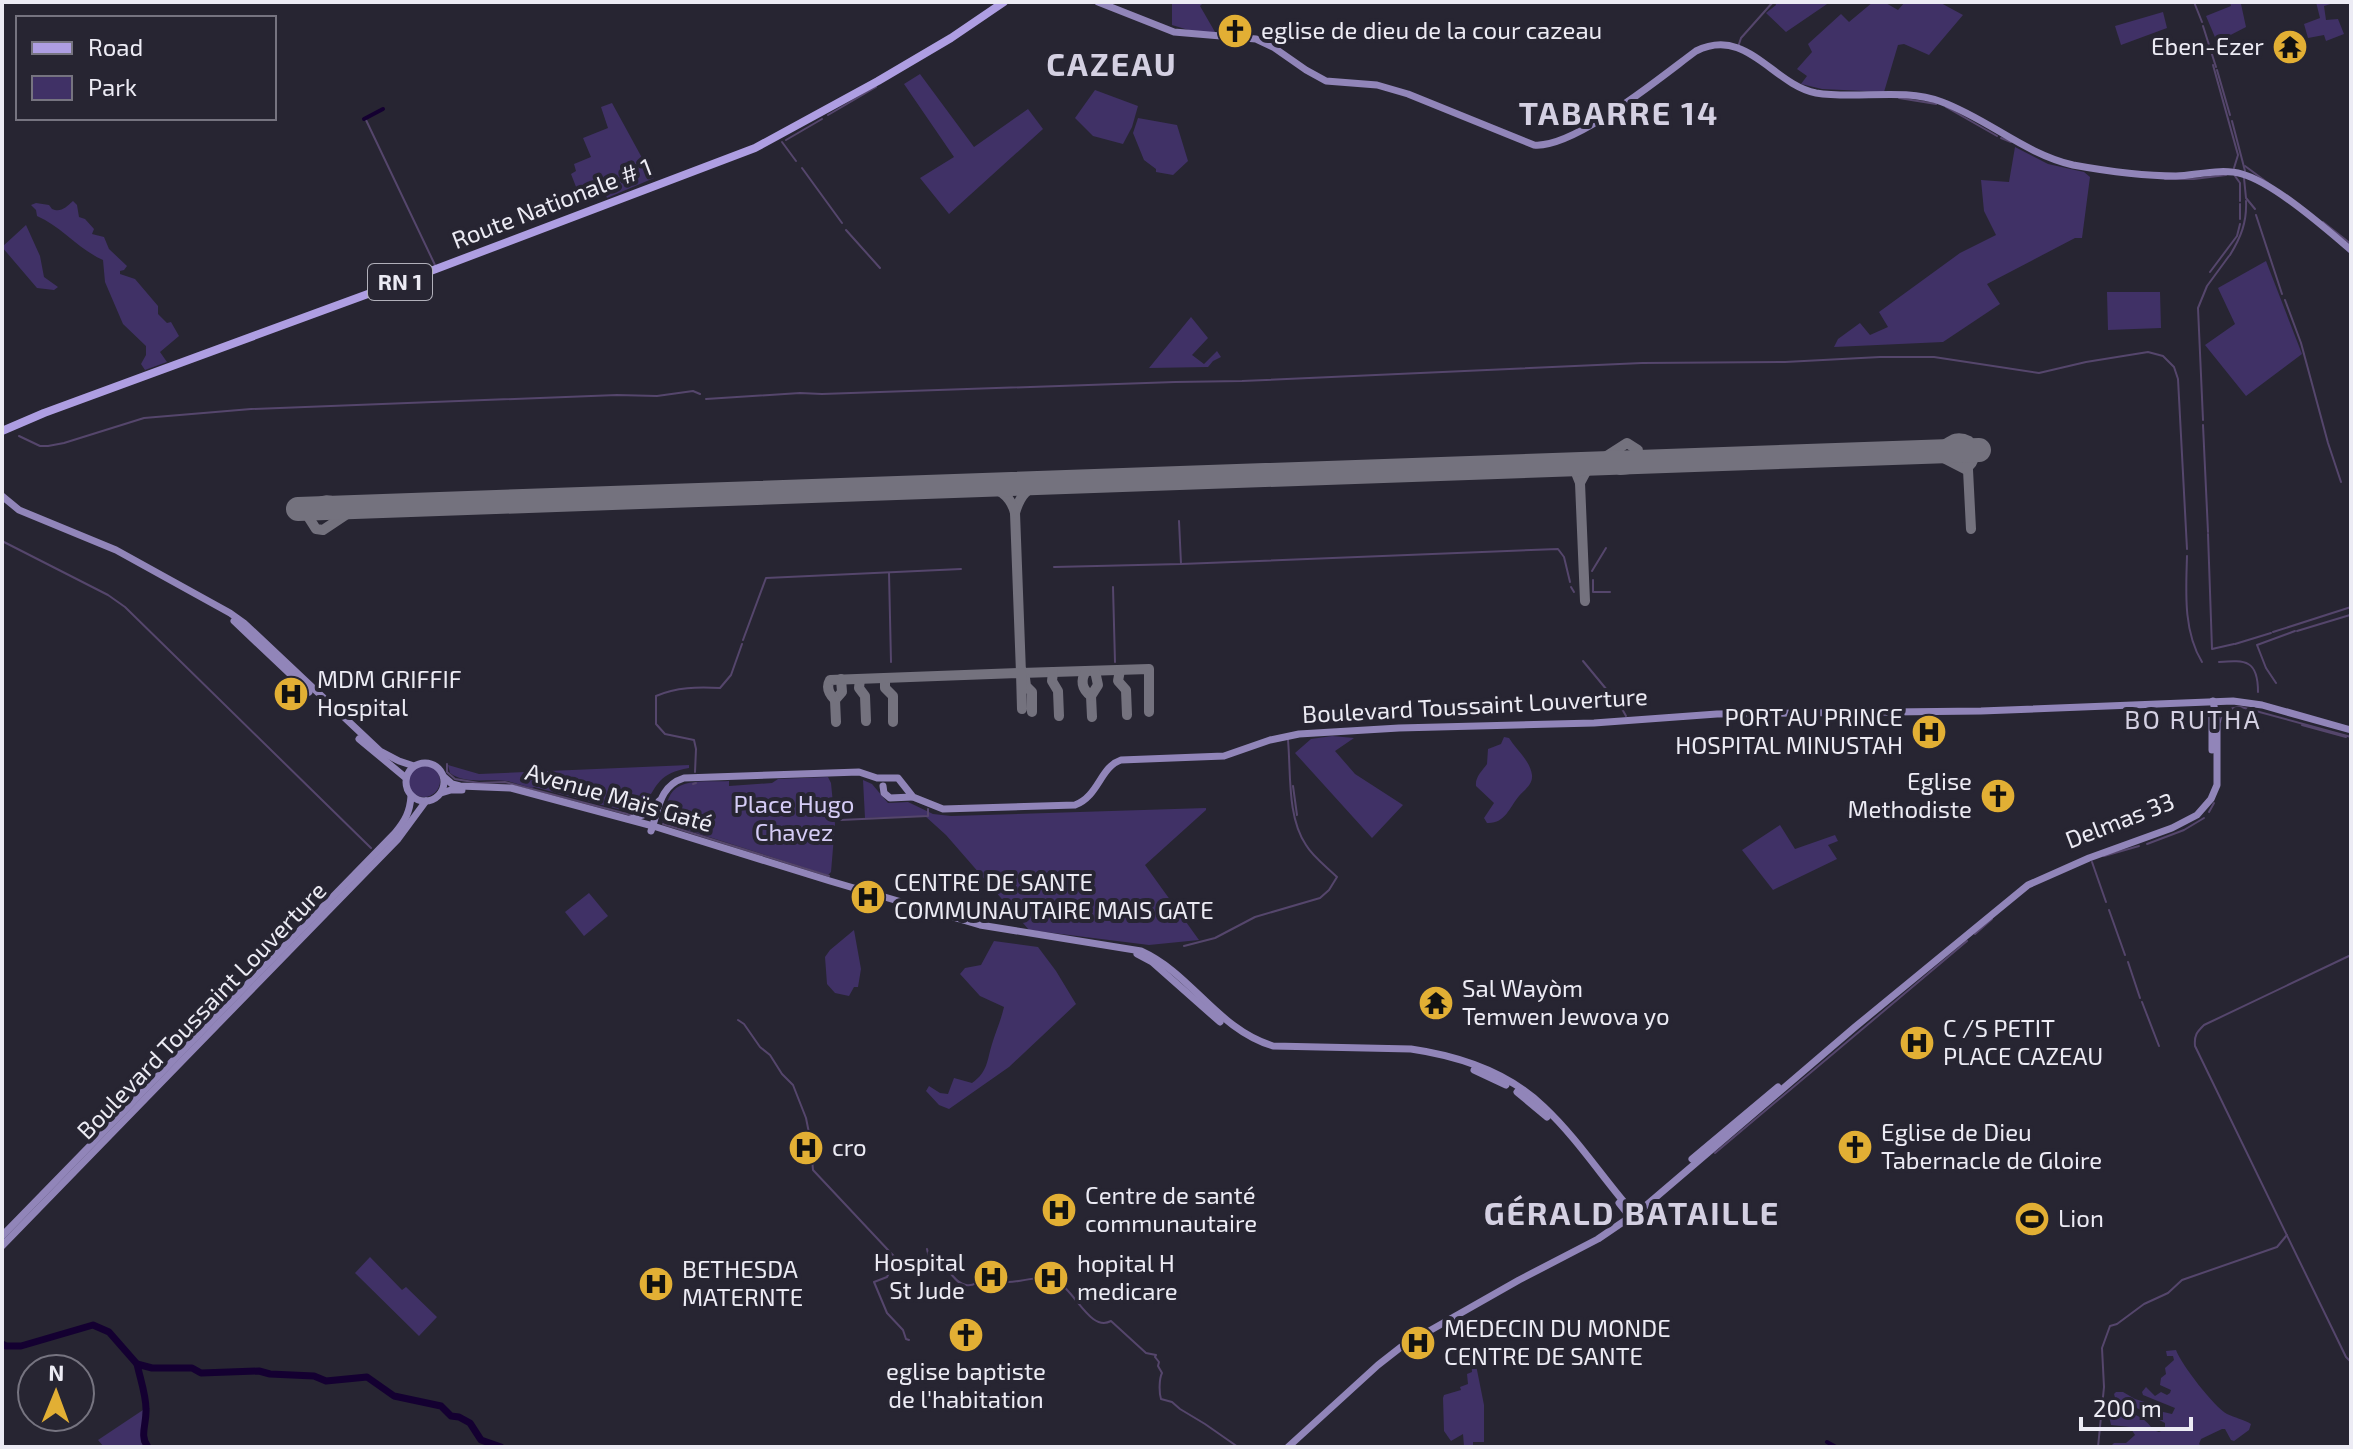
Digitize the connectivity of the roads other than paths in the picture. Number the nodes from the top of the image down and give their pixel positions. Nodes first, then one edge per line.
1 (1004, 2) edge
2 (1098, 2) edge
3 (2351, 250) edge
4 (4, 430) edge
5 (2, 499) edge
6 (2213, 701) junction
7 (2246, 702) junction
8 (2217, 721) junction
9 (2351, 730) edge
10 (414, 766) junction
11 (870, 776) junction
12 (444, 777) junction
13 (406, 778) junction
14 (888, 778) junction
15 (883, 786) junction
16 (904, 787) junction
17 (441, 793) junction
18 (411, 796) junction
19 (898, 797) junction
20 (913, 797) junction
21 (661, 800) junction
22 (426, 801) junction
23 (625, 819) junction
24 (652, 828) junction
25 (1631, 1216) junction
26 (2, 1236) edge
27 (2, 1246) edge
28 (1288, 1447) edge

1 - 4 main road, Route Nationale # 1 / RN 1
2 - 3 main road
5 - 10 main road
5 - 13 main road
6 - 7 main road, Boulevard Toussaint Louverture
6 - 8 main road, Delmas 33
6 - 20 main road, Boulevard Toussaint Louverture
6 - 25 main road, Delmas 33
7 - 8 main road
7 - 9 main road, Boulevard Toussaint Louverture
8 - 25 main road, Delmas 33
10 - 12 main road
10 - 13 main road
11 - 14 main road
11 - 15 main road
11 - 21 main road
12 - 17 main road
12 - 23 main road, Avenue Maïs Gaté
13 - 18 main road
14 - 15 main road
14 - 16 main road
15 - 19 main road
16 - 19 main road
16 - 20 main road
17 - 22 main road
17 - 24 main road, Avenue Maïs Gaté
18 - 22 main road
18 - 26 main road, Boulevard Toussaint Louverture
19 - 20 main road, Boulevard Toussaint Louverture
21 - 23 main road
21 - 24 main road
22 - 27 main road, Boulevard Toussaint Louverture
23 - 24 main road, Avenue Maïs Gaté
24 - 25 main road, Avenue Maïs Gaté
25 - 28 main road, Delmas 33

